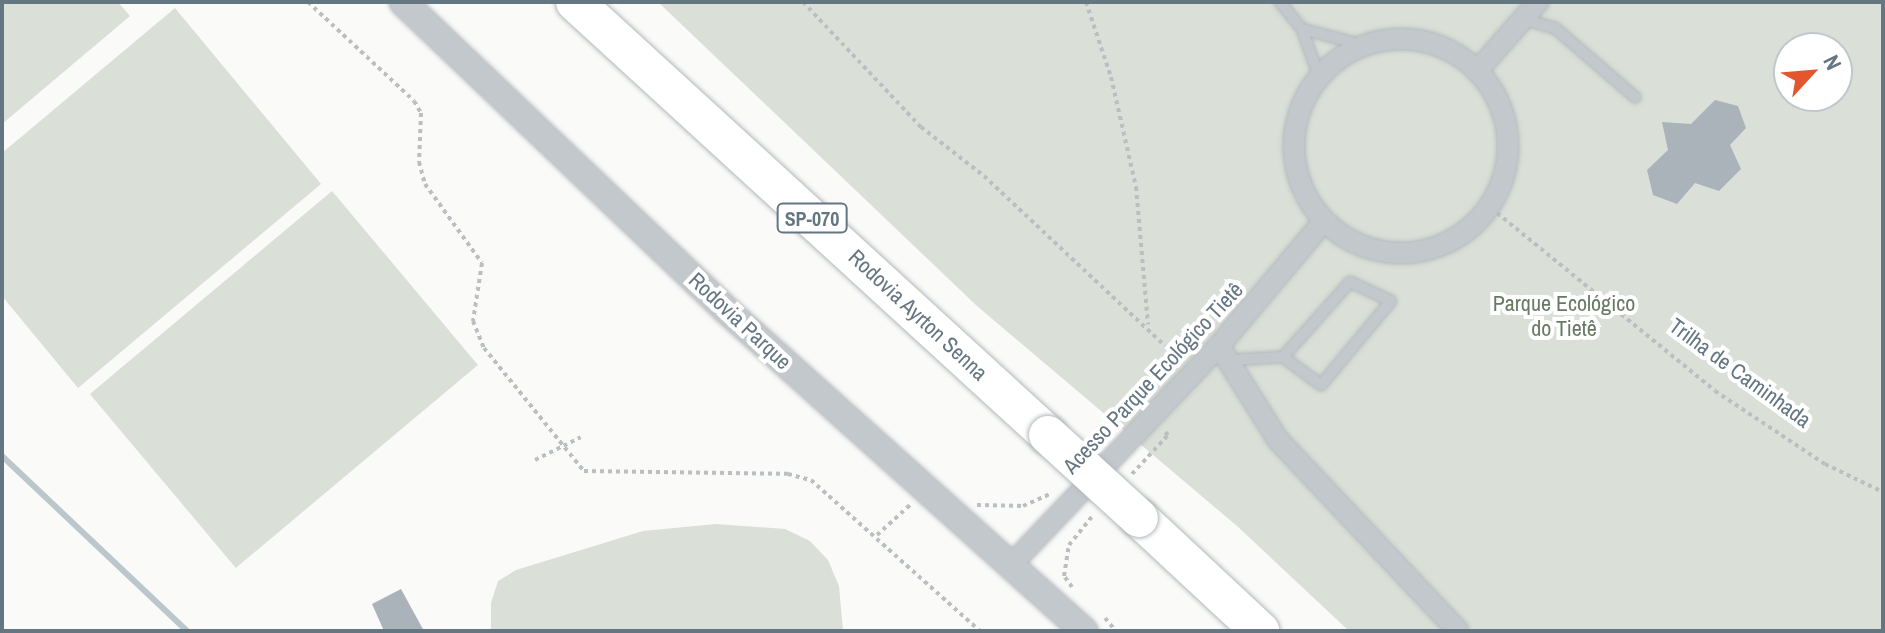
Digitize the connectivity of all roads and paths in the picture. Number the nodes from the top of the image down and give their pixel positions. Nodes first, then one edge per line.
1 (308, 2) edge
2 (403, 2) edge
3 (575, 2) edge
4 (803, 2) edge
5 (1086, 2) edge
6 (1280, 2) edge
7 (1538, 2) edge
8 (1523, 19) junction
9 (1302, 29) junction
10 (1363, 45) junction
11 (1478, 70) junction
12 (1318, 74) junction
13 (1635, 97) dead end
14 (1491, 208) junction
15 (1324, 221) junction
16 (1148, 326) junction
17 (1224, 353) junction
18 (1283, 357) junction
19 (1193, 373) junction
20 (581, 437) dead end
21 (562, 446) junction
22 (535, 460) dead end
23 (928, 489) junction
24 (1883, 492) edge
25 (877, 535) junction
26 (1012, 564) junction
27 (980, 631) edge
28 (1084, 631) edge
29 (1260, 631) edge
30 (1458, 631) edge

1 - 21 path
2 - 23 street, Rodovia Parque
3 - 29 highway, Rodovia Ayrton Senna / SP-070, bridge
4 - 16 path
5 - 16 path
6 - 9 lane
7 - 8 street
8 - 11 street
8 - 13 lane
9 - 10 lane
9 - 12 lane
10 - 11 street
10 - 12 street
11 - 14 street
12 - 15 street
14 - 15 street
14 - 24 path, Trilha de Caminhada
15 - 17 street, Acesso Parque Ecológico Tietê
16 - 19 path
17 - 18 lane
17 - 19 street, Acesso Parque Ecológico Tietê
17 - 30 street
18 - 18 lane
19 - 26 street, Acesso Parque Ecológico Tietê
20 - 21 path
21 - 22 path
21 - 25 path
23 - 25 path
23 - 26 street, Rodovia Parque
25 - 27 path
26 - 28 street, Rodovia Parque

